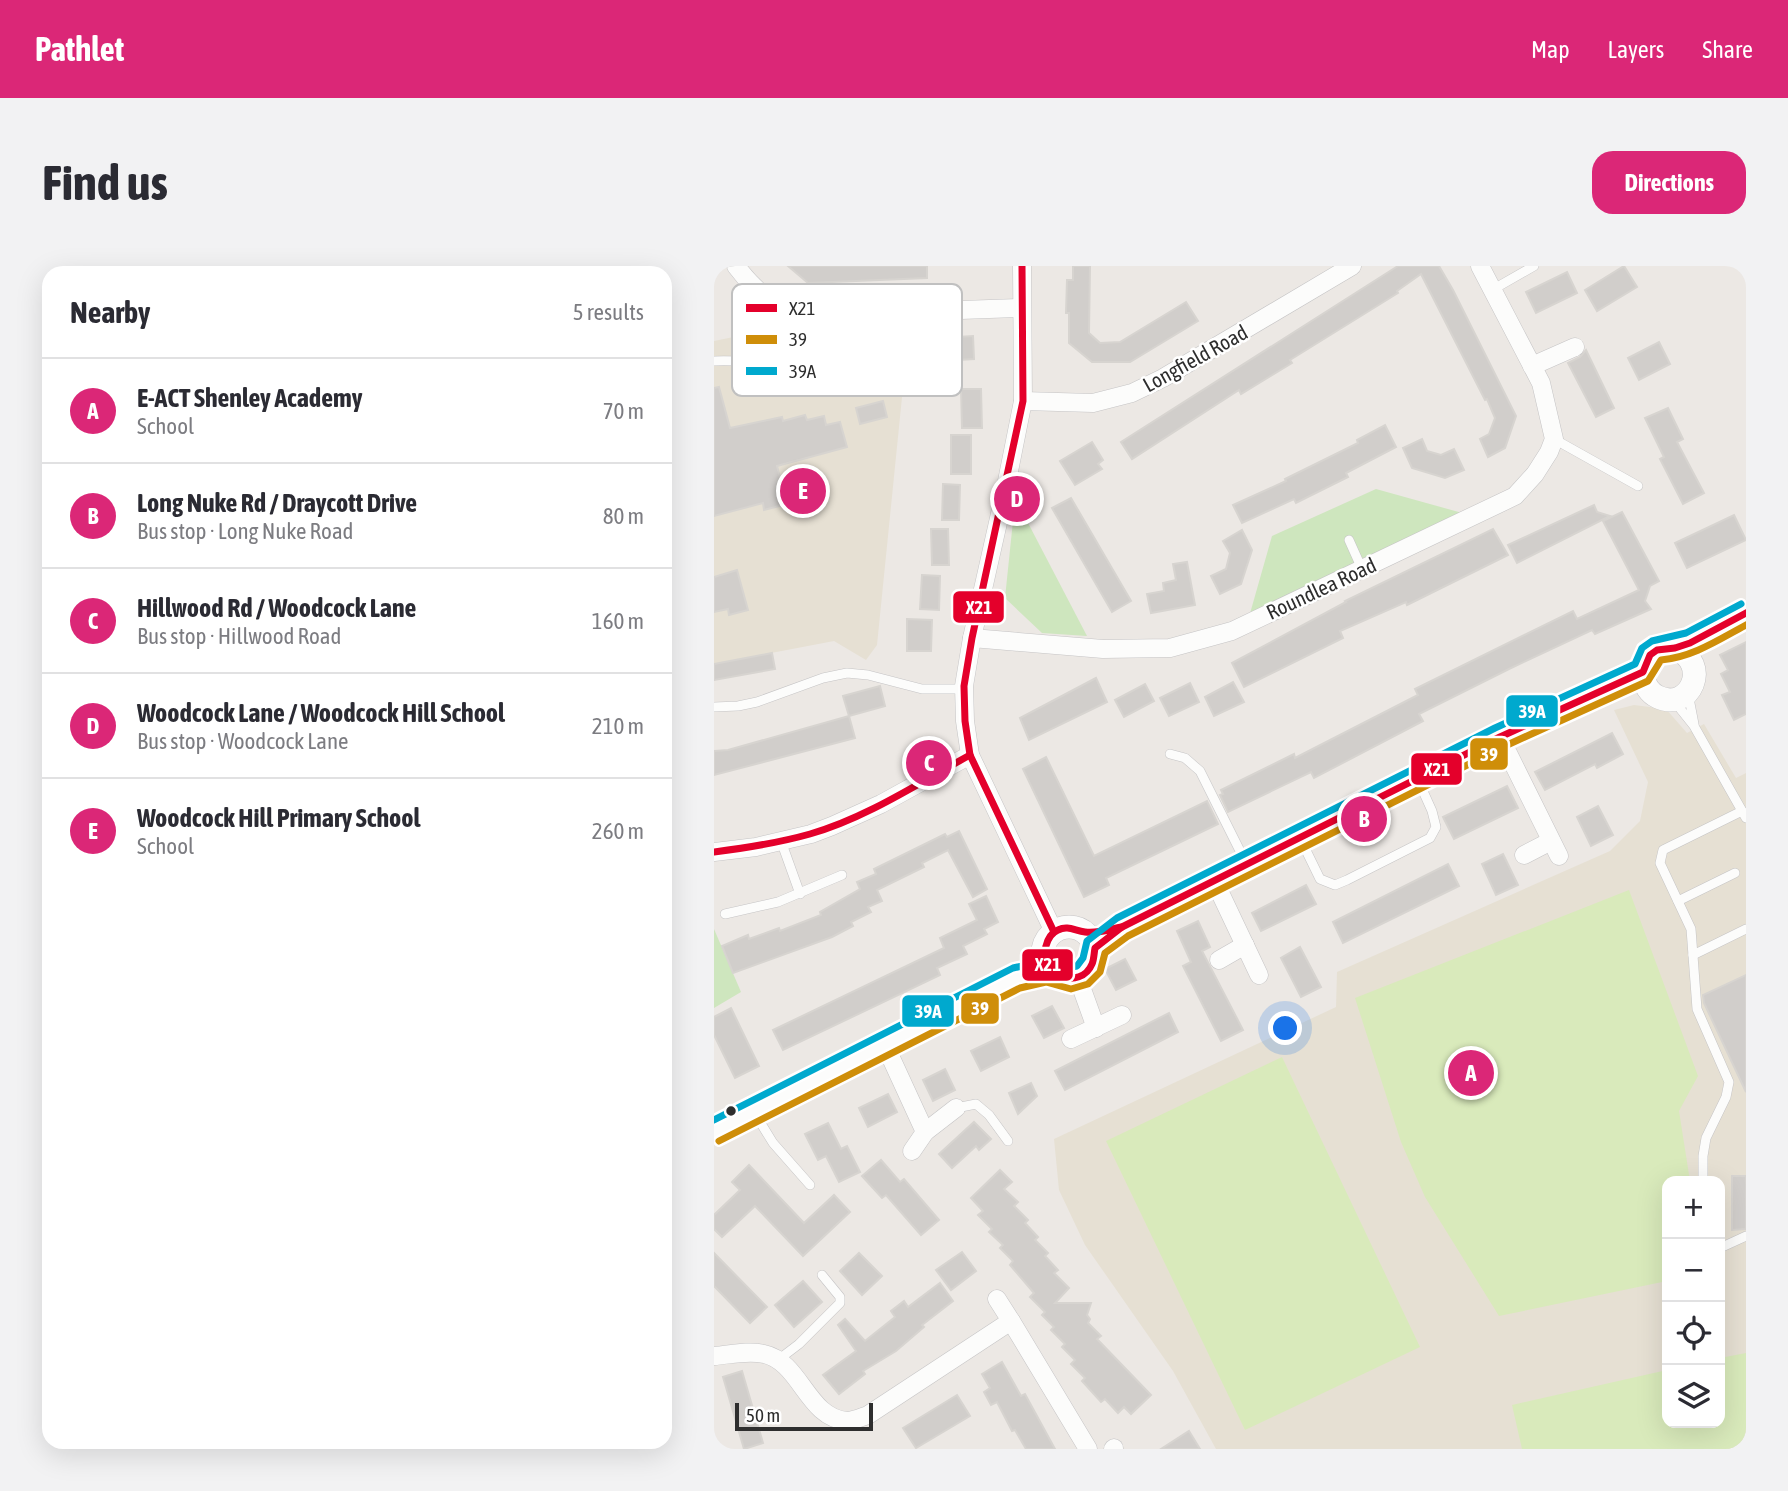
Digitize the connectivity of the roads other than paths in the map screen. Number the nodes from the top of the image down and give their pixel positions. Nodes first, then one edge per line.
1 (736, 266) edge
2 (1022, 266) edge
3 (1352, 266) edge
4 (1480, 266) edge
5 (1534, 266) edge
6 (753, 284) edge
7 (1492, 290) junction
8 (1021, 308) junction
9 (962, 310) edge
10 (1576, 347) dead end
11 (714, 361) edge
12 (732, 361) edge
13 (1532, 366) junction
14 (1023, 401) junction
15 (1554, 439) junction
16 (1638, 486) dead end
17 (1349, 541) dead end
18 (1362, 569) junction
19 (1746, 613) edge
20 (1720, 627) junction
21 (972, 638) junction
22 (1675, 648) junction
23 (1694, 666) junction
24 (1646, 681) junction
25 (964, 690) junction
26 (1680, 696) junction
27 (714, 707) edge
28 (1694, 726) junction
29 (1500, 737) junction
30 (1170, 754) dead end
31 (970, 755) junction
32 (1418, 780) junction
33 (1744, 814) edge
34 (1300, 838) junction
35 (781, 841) junction
36 (714, 852) edge
37 (1524, 855) dead end
38 (1247, 864) junction
39 (1735, 873) dead end
40 (842, 875) dead end
41 (1214, 880) junction
42 (800, 894) junction
43 (1678, 901) junction
44 (725, 914) dead end
45 (1746, 929) edge
46 (1054, 932) junction
47 (1089, 940) junction
48 (1245, 945) junction
49 (1693, 955) junction
50 (1219, 960) dead end
51 (1047, 962) junction
52 (1259, 975) dead end
53 (1078, 978) junction
54 (1122, 1015) dead end
55 (1096, 1028) junction
56 (1071, 1039) dead end
57 (881, 1046) junction
58 (956, 1108) joint
59 (754, 1112) junction
60 (714, 1132) edge
61 (925, 1132) junction
62 (1008, 1141) dead end
63 (912, 1151) dead end
64 (1703, 1176) edge
65 (810, 1185) dead end
66 (1746, 1236) edge
67 (1725, 1246) edge
68 (822, 1275) dead end
69 (997, 1299) dead end
70 (1010, 1321) junction
71 (714, 1356) edge
72 (778, 1360) junction
73 (1088, 1449) edge

1 - 6 street
2 - 8 street
3 - 14 street, Longfield Road
4 - 7 street
5 - 7 lane
7 - 13 street
8 - 9 street
8 - 14 street
10 - 13 street
11 - 12 lane
13 - 15 street
14 - 21 street
15 - 16 lane
15 - 18 street, Roundlea Road
17 - 18 lane
18 - 21 street, Roundlea Road
19 - 20 street
20 - 22 street
20 - 23 street
21 - 25 street
22 - 23 street
22 - 24 street
23 - 26 street
24 - 26 street
24 - 29 street
25 - 27 lane
25 - 31 street
26 - 28 lane
26 - 28 lane
28 - 33 lane
29 - 32 street
29 - 37 street
30 - 38 lane
31 - 35 street
31 - 46 street
32 - 34 street
32 - 34 lane
33 - 43 lane
34 - 38 street
35 - 36 street
35 - 42 lane
38 - 41 street
39 - 43 lane
40 - 42 lane
41 - 47 street
41 - 48 street
42 - 44 lane
43 - 49 lane
45 - 49 lane
46 - 47 street
46 - 51 street
47 - 53 street
48 - 50 street
48 - 52 street
49 - 64 lane
51 - 53 street
51 - 57 street
53 - 55 street
54 - 55 street
55 - 56 street
57 - 59 street
57 - 61 street
58 - 61 street
58 - 62 lane
59 - 60 street
59 - 65 lane
61 - 63 street
66 - 67 lane
68 - 72 lane
69 - 70 street
70 - 72 street
70 - 73 street
71 - 72 street

